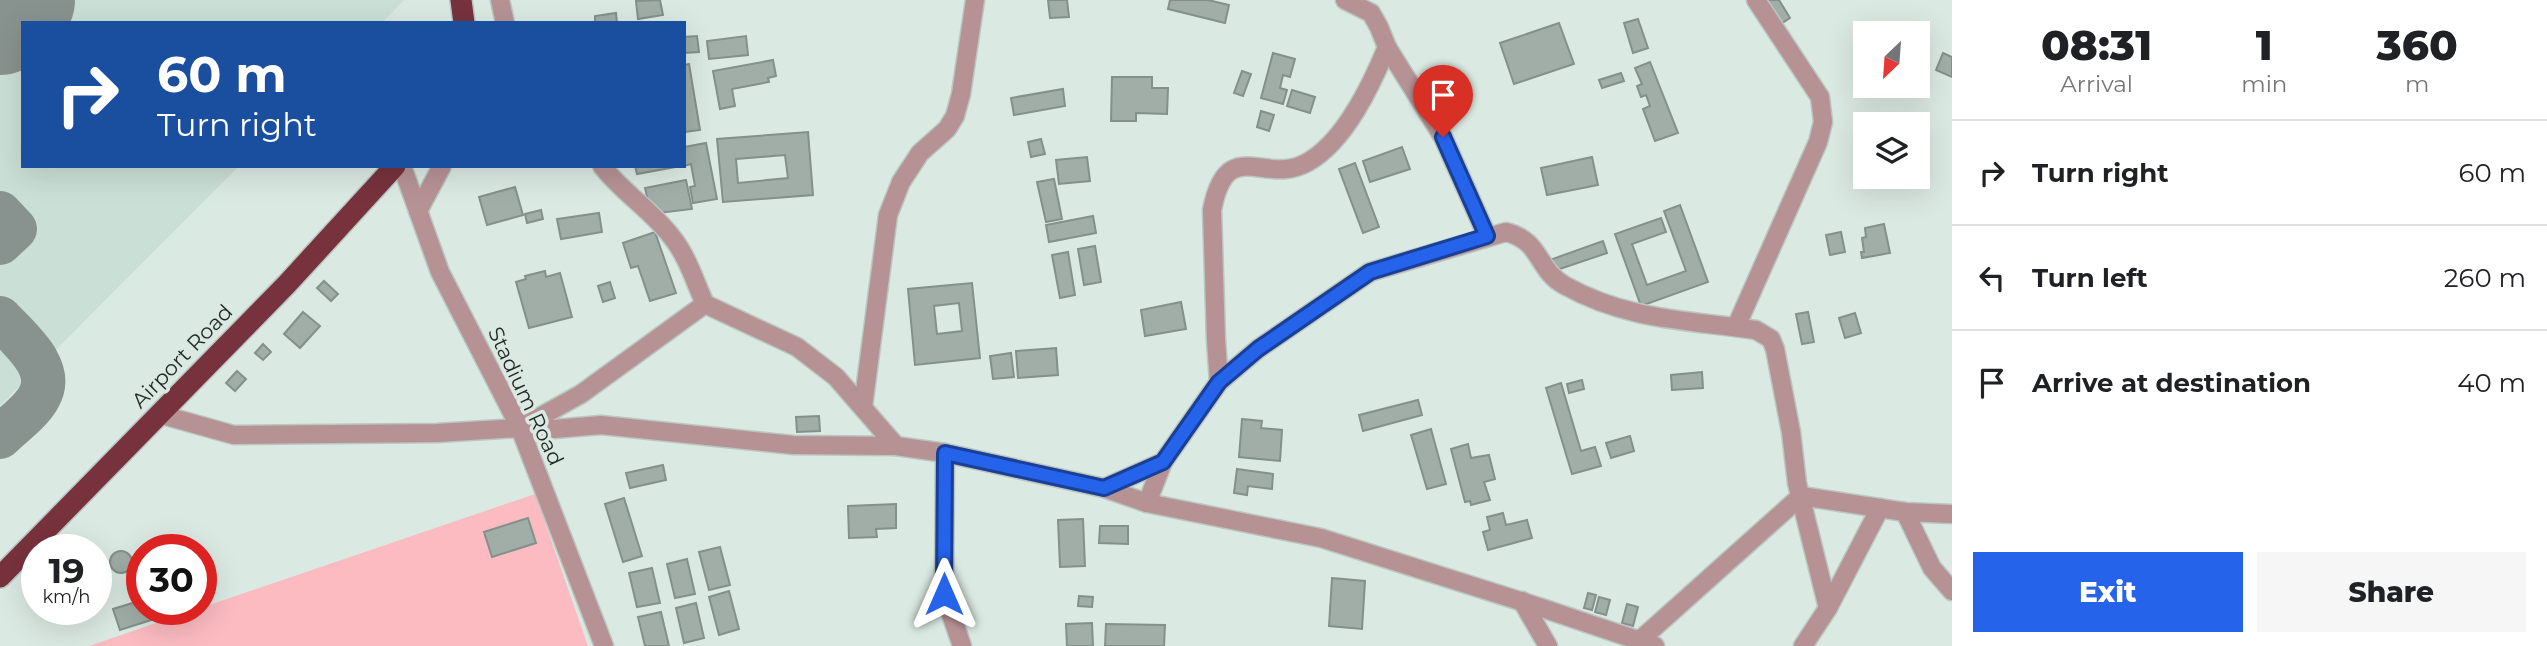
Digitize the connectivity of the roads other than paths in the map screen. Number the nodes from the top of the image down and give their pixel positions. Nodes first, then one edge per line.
1 (461, 0) edge
2 (500, 0) edge
3 (975, 0) edge
4 (1345, 0) edge
5 (1756, 0) edge
6 (464, 21) edge
7 (505, 21) edge
8 (1387, 47) junction
9 (393, 168) edge
10 (403, 168) edge
11 (441, 168) edge
12 (603, 168) edge
13 (418, 211) junction
14 (1487, 236) junction
15 (705, 304) junction
16 (1736, 327) junction
17 (1219, 382) junction
18 (863, 407) junction
19 (159, 414) junction
20 (520, 428) junction
21 (896, 446) junction
22 (945, 453) junction
23 (1163, 462) junction
24 (1104, 488) junction
25 (1801, 496) junction
26 (1147, 503) junction
27 (1880, 508) junction
28 (1905, 512) junction
29 (1952, 514) edge
30 (0, 578) edge
31 (1952, 591) edge
32 (1522, 601) junction
33 (1828, 608) junction
34 (1645, 644) edge
35 (604, 646) edge
36 (962, 646) edge
37 (1548, 646) edge
38 (1803, 646) edge

1 - 6 highway
2 - 7 street
3 - 18 street
4 - 8 street
5 - 16 street
8 - 14 street
8 - 17 street
9 - 19 highway, Airport Road
10 - 13 street, Stadium Road
11 - 13 street
12 - 15 street
13 - 20 street, Stadium Road
14 - 16 street
14 - 17 street
15 - 18 street
15 - 20 street
16 - 25 street
17 - 23 street
18 - 21 street
19 - 20 street
19 - 30 highway, Airport Road
20 - 21 street
20 - 35 street, Stadium Road
21 - 22 street
22 - 24 street
22 - 36 street
23 - 24 street
23 - 26 street
24 - 26 street
25 - 27 street
25 - 33 street
25 - 34 street
26 - 32 street
27 - 28 street
27 - 33 street
28 - 29 street
28 - 31 street
32 - 34 street
32 - 37 street
33 - 38 street

